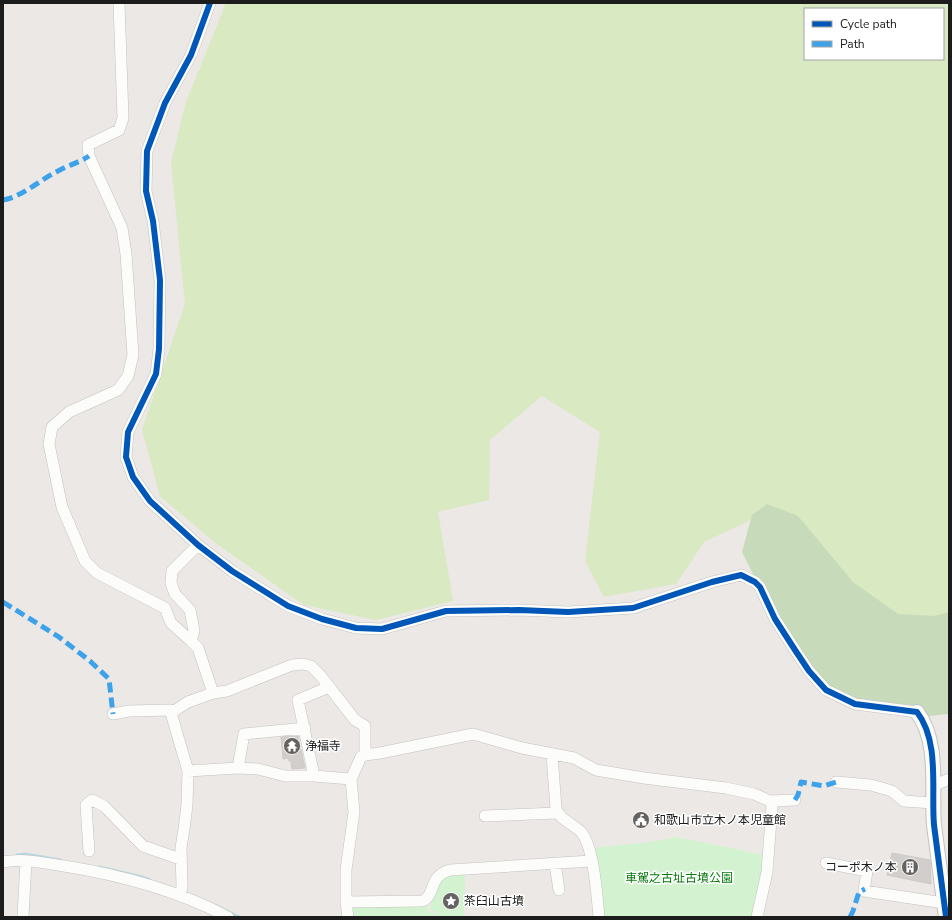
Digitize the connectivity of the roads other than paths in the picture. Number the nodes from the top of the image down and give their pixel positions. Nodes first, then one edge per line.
1 (119, 3) edge
2 (210, 3) edge
3 (198, 546) junction
4 (191, 640) junction
5 (329, 687) junction
6 (214, 693) junction
7 (917, 712) joint
8 (172, 713) junction
9 (113, 714) dead end
10 (305, 728) junction
11 (364, 755) junction
12 (552, 755) junction
13 (238, 768) junction
14 (188, 771) junction
15 (314, 776) junction
16 (351, 779) junction
17 (949, 779) edge
18 (836, 782) dead end
19 (933, 786) junction
20 (795, 800) dead end
21 (770, 801) junction
22 (933, 803) junction
23 (557, 813) junction
24 (485, 816) dead end
25 (89, 851) dead end
26 (180, 858) junction
27 (26, 861) junction
28 (3, 862) edge
29 (591, 862) junction
30 (826, 863) dead end
31 (555, 864) junction
32 (559, 890) dead end
33 (181, 892) junction
34 (346, 902) junction
35 (945, 910) edge
36 (23, 917) edge
37 (228, 917) edge
38 (348, 917) edge
39 (599, 917) edge
40 (757, 917) edge

1 - 4 street
2 - 3 street
3 - 4 street
3 - 7 street
4 - 6 street
5 - 6 street
5 - 10 street
5 - 11 street
6 - 8 street
7 - 19 street
8 - 9 street
8 - 14 street
10 - 13 street
10 - 15 street
11 - 12 street
11 - 16 street
12 - 21 street
12 - 23 street
13 - 14 street
13 - 15 street
14 - 26 street
15 - 16 street
16 - 34 street
17 - 19 street
18 - 22 street
19 - 22 street
20 - 21 street
21 - 40 street
22 - 35 street
23 - 24 street
23 - 29 street
25 - 26 street
26 - 33 street
27 - 28 street
27 - 33 street
27 - 36 street
29 - 31 street
29 - 39 street
30 - 35 street
31 - 32 street
31 - 34 street
33 - 37 street
34 - 38 street

